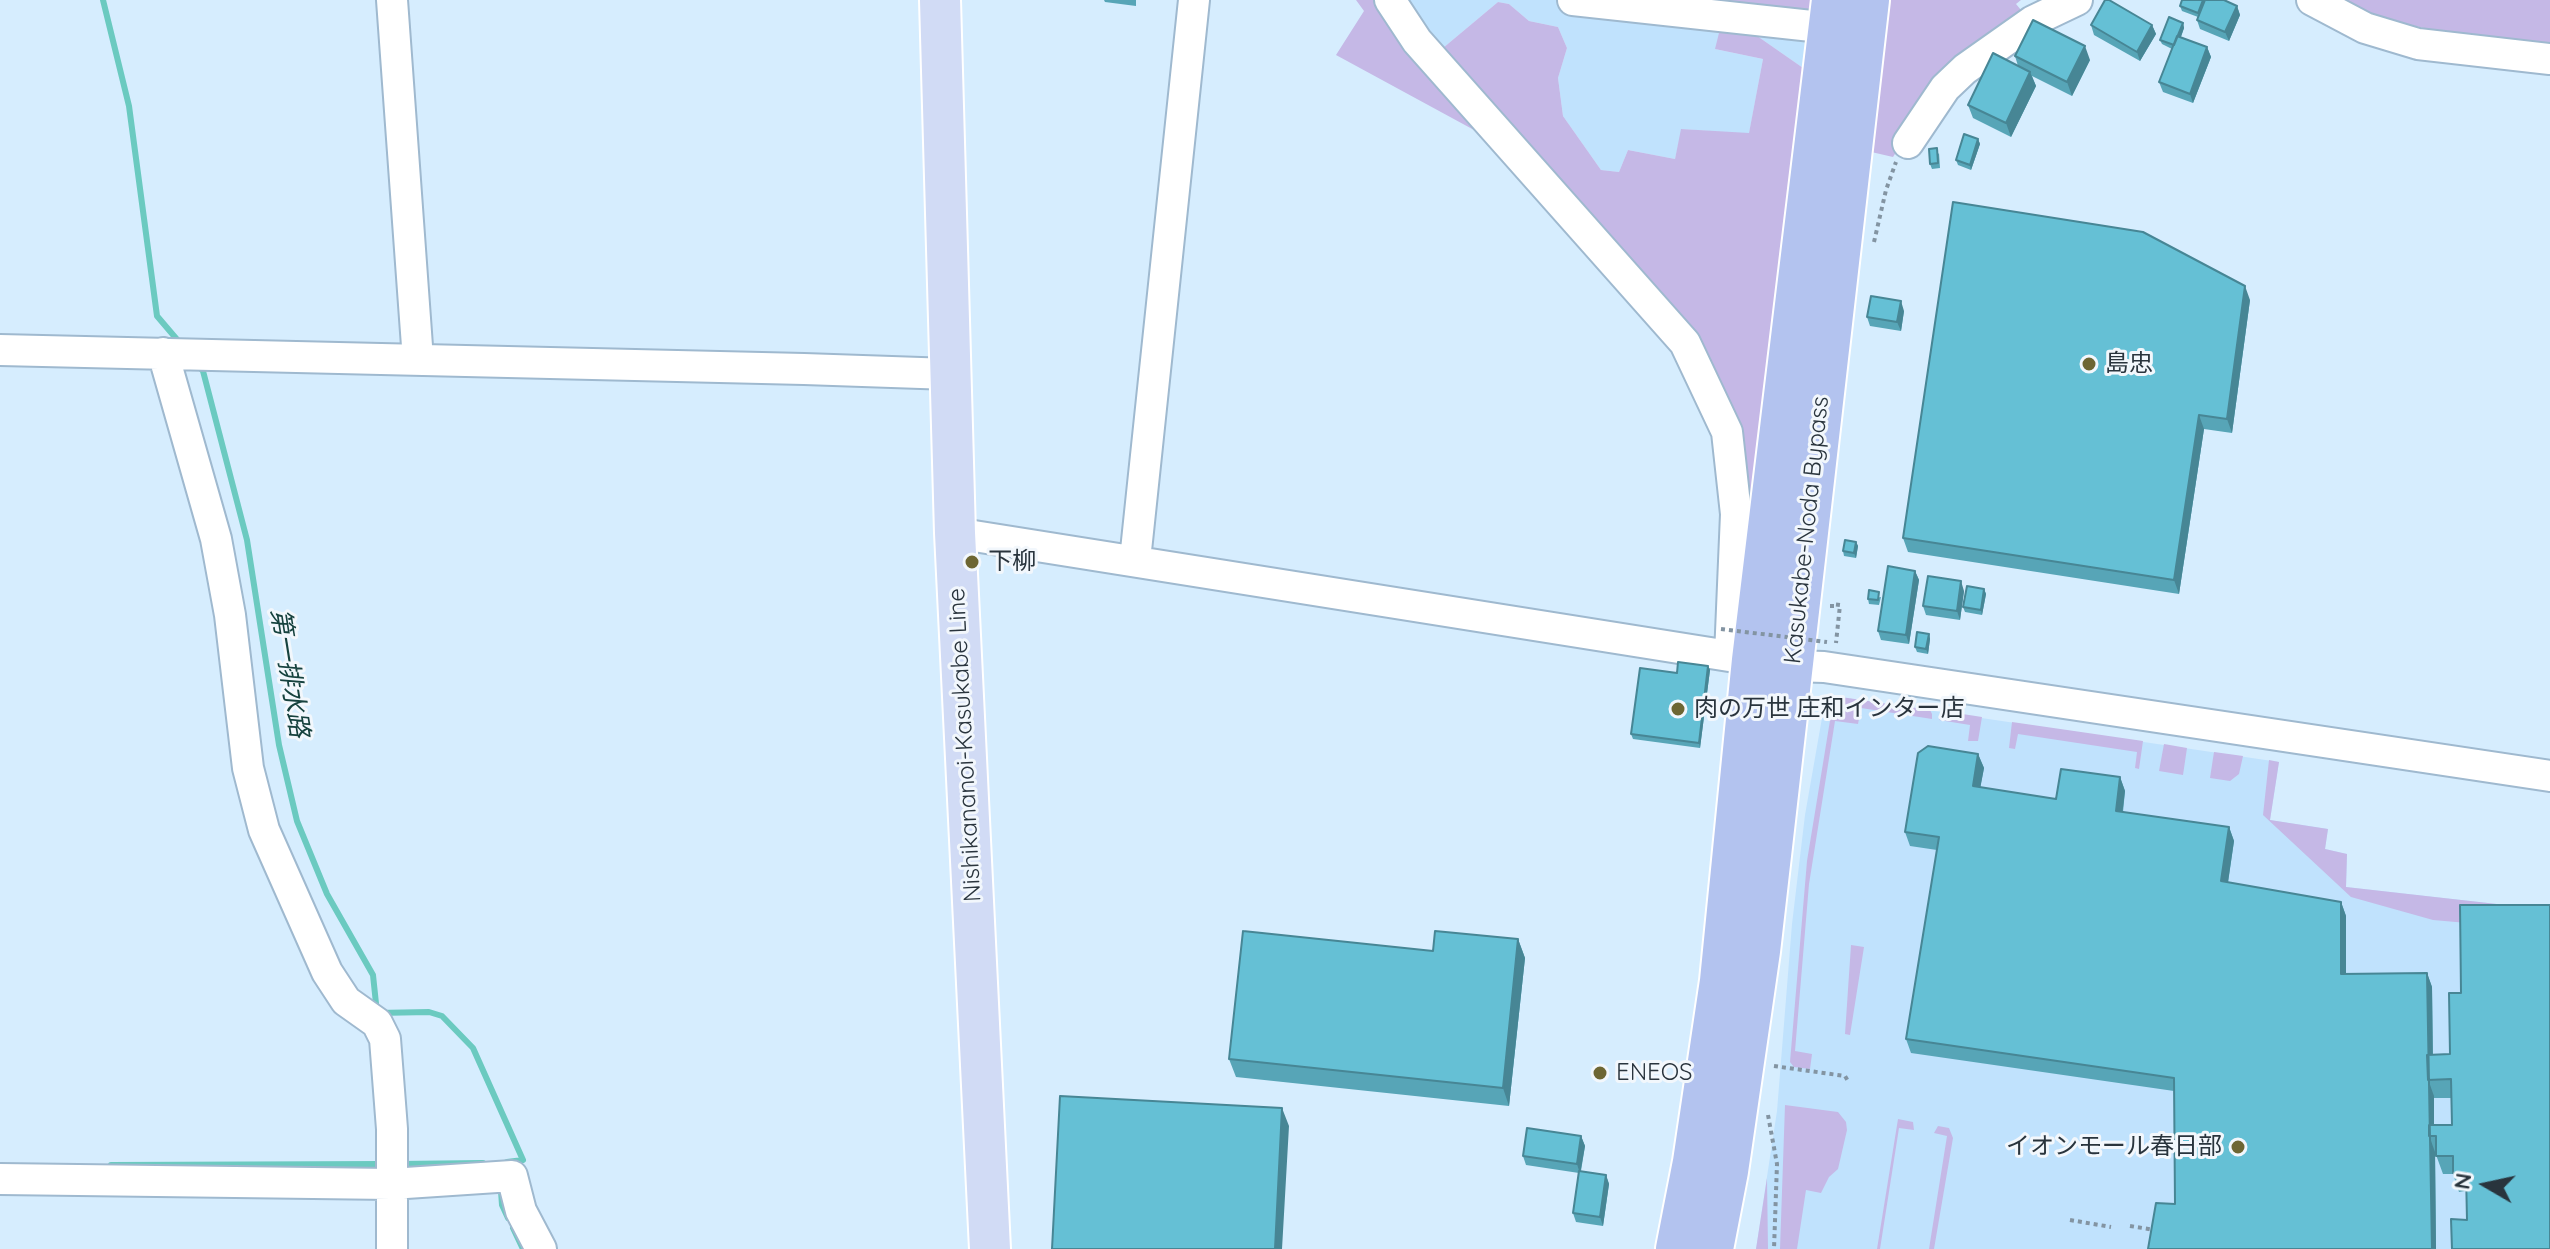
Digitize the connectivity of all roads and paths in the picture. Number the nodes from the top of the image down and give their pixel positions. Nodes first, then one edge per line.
1 (392, 0) edge
2 (940, 0) edge
3 (1194, 0) edge
4 (1390, 0) edge
5 (1573, 0) edge
6 (1867, 0) edge
7 (2077, 0) edge
8 (2312, 0) edge
9 (1832, 14) edge
10 (2550, 59) edge
11 (1908, 143) dead end
12 (0, 350) edge
13 (163, 353) junction
14 (418, 360) junction
15 (950, 374) junction
16 (955, 533) junction
17 (1135, 560) junction
18 (1831, 616) dead end
19 (1829, 629) dead end
20 (1836, 646) dead end
21 (1749, 653) junction
22 (2550, 776) edge
23 (1772, 1066) dead end
24 (1848, 1081) dead end
25 (0, 1179) edge
26 (391, 1184) junction
27 (2070, 1220) dead end
28 (2130, 1226) dead end
29 (2111, 1227) dead end
30 (2153, 1240) edge
31 (392, 1249) edge
32 (541, 1249) edge
33 (990, 1249) edge
34 (1678, 1249) edge
35 (1711, 1249) edge

1 - 14 street
2 - 15 main road, Nishikananoi-Kasukabe Line
3 - 17 street
4 - 21 street
5 - 9 street
6 - 21 highway, Kasukabe-Noda Bypass
7 - 11 street
8 - 10 street
9 - 21 highway, Kasukabe-Noda Bypass
12 - 13 street
13 - 14 street
13 - 26 street
14 - 15 street
15 - 16 main road, Nishikananoi-Kasukabe Line
16 - 17 street
16 - 33 main road, Nishikananoi-Kasukabe Line
17 - 21 street
18 - 20 path
19 - 21 path, bridge
21 - 22 street
21 - 34 highway, Kasukabe-Noda Bypass
21 - 35 highway, Kasukabe-Noda Bypass
23 - 24 path
25 - 26 street
26 - 31 street
26 - 32 street
27 - 29 path
28 - 30 path

